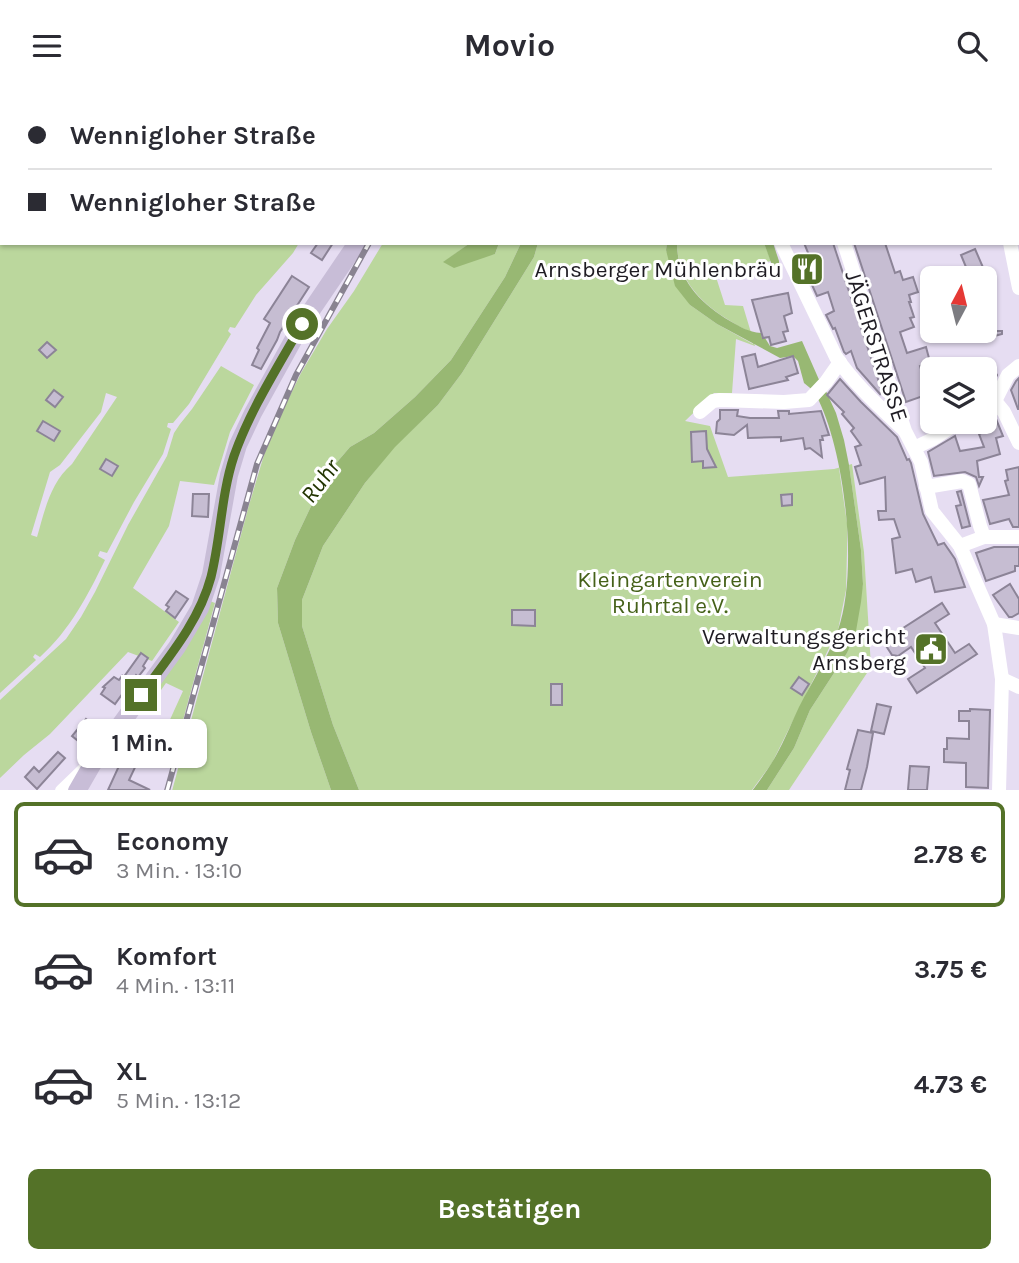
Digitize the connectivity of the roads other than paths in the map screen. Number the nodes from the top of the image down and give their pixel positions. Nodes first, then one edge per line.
1 (356, 245) edge
2 (782, 245) edge
3 (845, 245) edge
4 (1010, 245) edge
5 (1019, 288) edge
6 (839, 362) junction
7 (1019, 366) edge
8 (997, 392) edge
9 (997, 408) edge
10 (700, 412) dead end
11 (905, 431) junction
12 (941, 434) edge
13 (1019, 443) edge
14 (914, 448) junction
15 (926, 487) junction
16 (985, 537) junction
17 (1019, 537) edge
18 (960, 546) junction
19 (994, 624) junction
20 (1019, 628) edge
21 (1002, 678) junction
22 (1019, 687) edge
23 (96, 758) junction
24 (62, 790) edge
25 (77, 790) edge
26 (999, 790) edge

1 - 23 main road
2 - 6 street
3 - 11 street, JÄGERSTRASSE
4 - 5 street
6 - 10 street
6 - 11 street
7 - 8 street
9 - 13 street
11 - 14 street, JÄGERSTRASSE
12 - 14 street
14 - 15 street, JÄGERSTRASSE
15 - 16 street
15 - 18 street, JÄGERSTRASSE
16 - 17 street
16 - 18 street
18 - 19 street, JÄGERSTRASSE
19 - 20 street
19 - 21 street, JÄGERSTRASSE
21 - 22 street
21 - 26 street, JÄGERSTRASSE
23 - 24 street
23 - 25 main road

